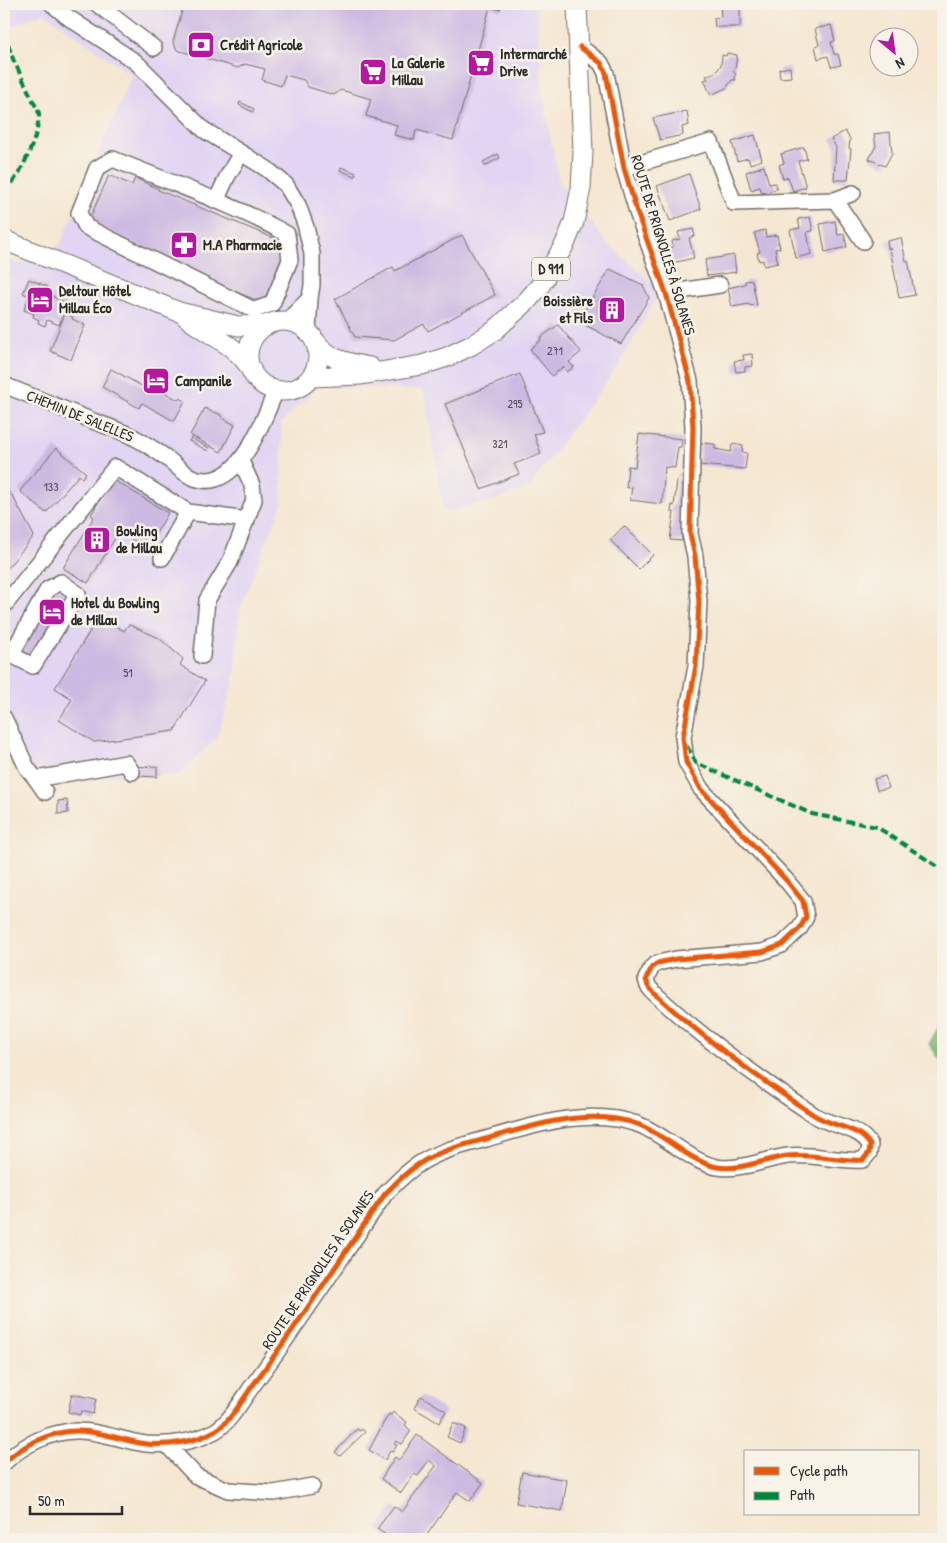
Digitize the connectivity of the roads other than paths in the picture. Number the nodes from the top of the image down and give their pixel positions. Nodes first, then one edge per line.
1 (52, 4) edge
2 (88, 4) edge
3 (97, 4) edge
4 (578, 4) edge
5 (580, 47) junction
6 (241, 153) junction
7 (624, 168) junction
8 (852, 193) dead end
9 (835, 200) junction
10 (216, 201) junction
11 (4, 240) edge
12 (863, 240) dead end
13 (720, 285) dead end
14 (666, 293) junction
15 (310, 298) junction
16 (179, 312) junction
17 (287, 321) junction
18 (267, 325) junction
19 (312, 336) junction
20 (251, 369) junction
21 (386, 370) junction
22 (311, 377) junction
23 (4, 385) edge
24 (276, 390) junction
25 (241, 461) junction
26 (188, 512) junction
27 (247, 520) junction
28 (162, 558) dead end
29 (4, 606) edge
30 (7, 653) edge
31 (202, 656) dead end
32 (4, 718) edge
33 (132, 772) dead end
34 (36, 779) junction
35 (45, 792) dead end
36 (166, 1444) junction
37 (4, 1463) edge
38 (312, 1486) dead end

1 - 6 street
2 - 3 street
4 - 5 main road, D 911
5 - 7 street, ROUTE DE PRIGNOLLES À SOLANES
5 - 21 main road, D 911
6 - 10 street
6 - 15 street
7 - 9 street
7 - 14 street, ROUTE DE PRIGNOLLES À SOLANES
8 - 9 street
9 - 12 street
10 - 10 street
11 - 16 main road
13 - 14 street
14 - 36 street, ROUTE DE PRIGNOLLES À SOLANES
15 - 17 street
15 - 19 street
16 - 18 main road
16 - 20 main road
17 - 18 main road
17 - 19 main road
18 - 20 main road
19 - 21 main road, D 911
19 - 22 main road
20 - 24 main road
21 - 22 main road, D 911
22 - 24 main road
23 - 25 street, CHEMIN DE SALELLES
24 - 25 street, CHEMIN DE SALELLES
25 - 27 street
26 - 27 street
26 - 28 street
26 - 29 street
27 - 31 street
30 - 30 street
32 - 34 street
33 - 34 street
34 - 35 street
36 - 37 street, ROUTE DE PRIGNOLLES À SOLANES
36 - 38 street

